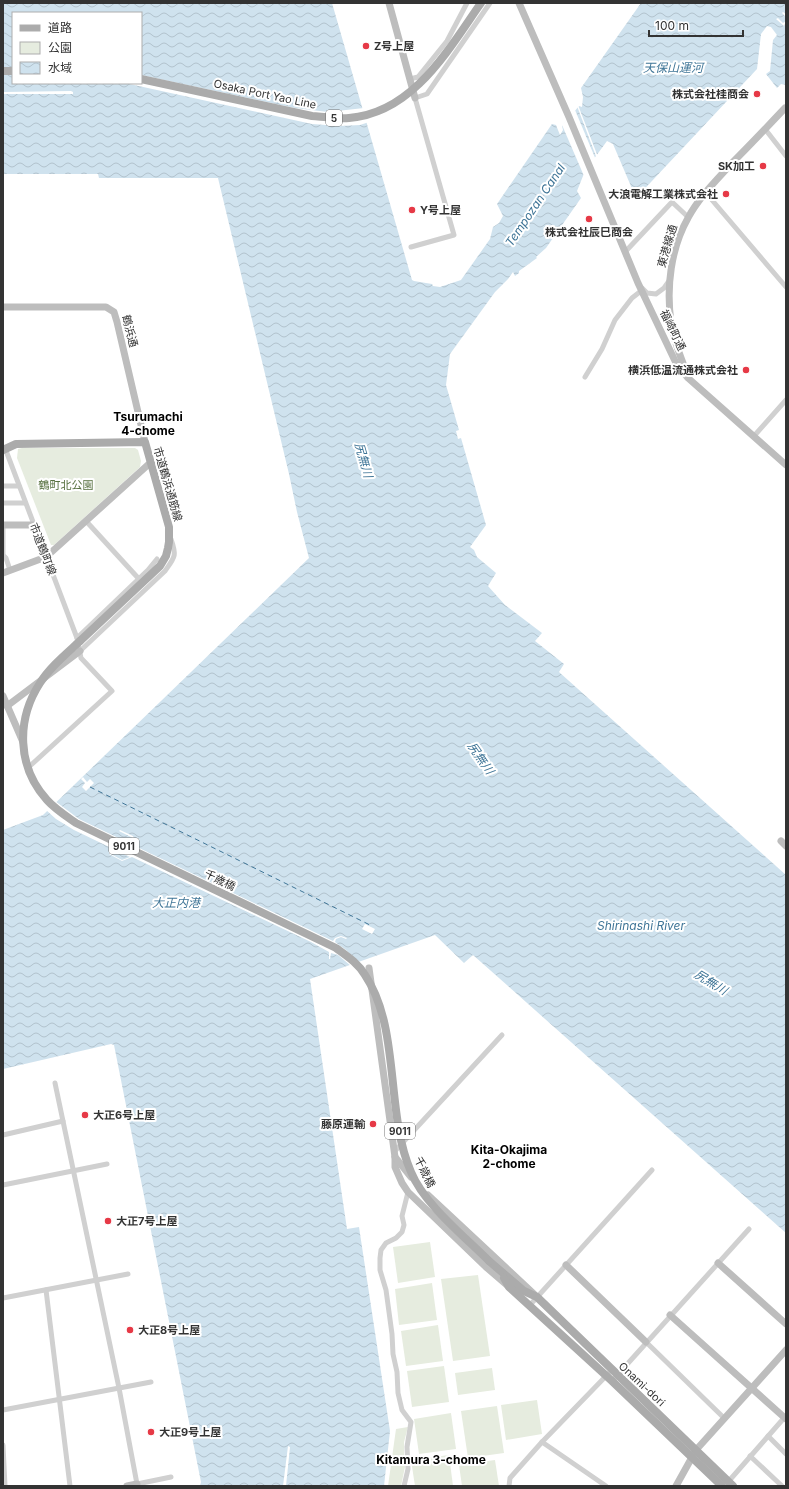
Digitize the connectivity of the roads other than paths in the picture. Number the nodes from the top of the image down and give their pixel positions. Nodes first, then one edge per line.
1 (389, 3) edge
2 (467, 3) edge
3 (481, 3) edge
4 (490, 3) edge
5 (519, 3) edge
6 (142, 79) edge
7 (410, 79) junction
8 (415, 98) junction
9 (785, 108) edge
10 (765, 129) junction
11 (786, 156) edge
12 (706, 193) junction
13 (688, 217) junction
14 (411, 247) dead end
15 (625, 252) junction
16 (670, 279) junction
17 (638, 283) junction
18 (786, 287) edge
19 (641, 291) junction
20 (3, 307) edge
21 (585, 377) dead end
22 (688, 378) junction
23 (786, 400) edge
24 (754, 436) junction
25 (145, 442) junction
26 (4, 448) edge
27 (150, 463) junction
28 (786, 465) edge
29 (3, 486) edge
30 (19, 486) junction
31 (3, 503) edge
32 (26, 503) junction
33 (86, 521) junction
34 (3, 525) edge
35 (34, 525) junction
36 (170, 534) junction
37 (3, 555) edge
38 (166, 556) joint
39 (46, 557) junction
40 (157, 559) dead end
41 (10, 570) junction
42 (3, 573) edge
43 (139, 579) junction
44 (77, 638) junction
45 (80, 651) junction
46 (3, 696) edge
47 (7, 706) junction
48 (31, 765) joint
49 (369, 968) dead end
50 (502, 1035) dead end
51 (55, 1083) dead end
52 (63, 1121) junction
53 (3, 1135) edge
54 (395, 1154) junction
55 (107, 1164) dead end
56 (73, 1170) junction
57 (652, 1170) dead end
58 (3, 1185) edge
59 (421, 1188) junction
60 (408, 1192) junction
61 (749, 1230) dead end
62 (718, 1263) junction
63 (566, 1265) junction
64 (501, 1272) junction
65 (128, 1274) dead end
66 (96, 1281) junction
67 (509, 1287) junction
68 (46, 1290) junction
69 (537, 1297) junction
70 (3, 1298) edge
71 (530, 1305) junction
72 (670, 1315) junction
73 (786, 1324) edge
74 (646, 1342) junction
75 (786, 1350) edge
76 (612, 1375) junction
77 (151, 1382) dead end
78 (119, 1388) junction
79 (752, 1388) junction
80 (59, 1400) junction
81 (3, 1410) edge
82 (724, 1418) junction
83 (785, 1418) edge
84 (768, 1436) junction
85 (542, 1442) junction
86 (3, 1444) edge
87 (696, 1450) junction
88 (786, 1454) edge
89 (750, 1456) junction
90 (691, 1458) junction
91 (4, 1474) edge
92 (171, 1478) dead end
93 (137, 1485) edge
94 (728, 1485) edge
95 (5, 1486) edge
96 (70, 1486) edge
97 (127, 1486) edge
98 (404, 1486) edge
99 (509, 1486) edge
100 (606, 1486) edge
101 (676, 1486) edge
102 (782, 1486) edge

1 - 7 street
2 - 7 street
3 - 6 main road, Osaka Port Yao Line / 5, bridge
4 - 8 street
5 - 15 street, 福崎町通
7 - 8 street
8 - 14 street
9 - 10 street, 東港線通
10 - 11 street
10 - 12 street, 東港線通
12 - 13 street, 東港線通
12 - 18 street
13 - 15 street
13 - 16 street, 東港線通
15 - 17 street, 福崎町通
16 - 17 street
16 - 22 street, 東港線通
17 - 19 street, 福崎町通
19 - 21 street
19 - 22 street, 福崎町通
20 - 25 street, 鶴浜通
22 - 24 street, 福崎町通
23 - 24 street
24 - 28 street, 福崎町通
25 - 26 main road
25 - 27 main road, 市道鶴浜通筋線
26 - 30 street, 市道鶴町線
27 - 33 street
27 - 36 main road, 市道鶴浜通筋線
29 - 30 street
30 - 32 street, 市道鶴町線
31 - 32 street
32 - 35 street, 市道鶴町線
33 - 39 street
33 - 43 street
34 - 35 street
34 - 37 street
35 - 39 street, 市道鶴町線
36 - 38 main road, 市道鶴浜通筋線
36 - 45 street
37 - 41 street
38 - 64 main road, 千歳橋 / 9011, bridge
39 - 41 street
39 - 44 street, 市道鶴町線
40 - 43 street
41 - 42 street
43 - 44 street
44 - 45 street, 市道鶴町線
45 - 47 street
45 - 48 street, 市道鶴町線
46 - 47 street
47 - 48 street
49 - 54 street
50 - 54 street
51 - 52 street
52 - 53 street
52 - 56 street
54 - 59 street
54 - 60 street
55 - 56 street
56 - 58 street
56 - 66 street
57 - 63 street
59 - 60 street
59 - 69 street
60 - 67 street
60 - 98 street
61 - 62 street
62 - 72 street
62 - 73 street
63 - 69 street
63 - 74 street
64 - 67 main road
64 - 69 main road, Onami-dori
65 - 66 street
66 - 68 street
66 - 78 street
67 - 71 main road, Onami-dori
68 - 70 street
68 - 80 street
69 - 71 street
69 - 76 main road, Onami-dori
71 - 76 main road, Onami-dori
72 - 74 street
72 - 79 street
74 - 76 street
74 - 82 street
75 - 79 street
76 - 85 street
76 - 87 main road, Onami-dori
76 - 90 main road, Onami-dori
77 - 78 street
78 - 80 street
78 - 93 street
79 - 82 street
79 - 83 street
80 - 81 street
80 - 96 street
82 - 87 street
83 - 84 street
84 - 88 street
84 - 89 street
85 - 99 street
85 - 100 street
86 - 91 street
87 - 90 street
87 - 94 main road, Onami-dori
89 - 94 street
89 - 102 street
90 - 94 main road, Onami-dori
90 - 101 street
91 - 95 street
92 - 93 street
93 - 97 street

